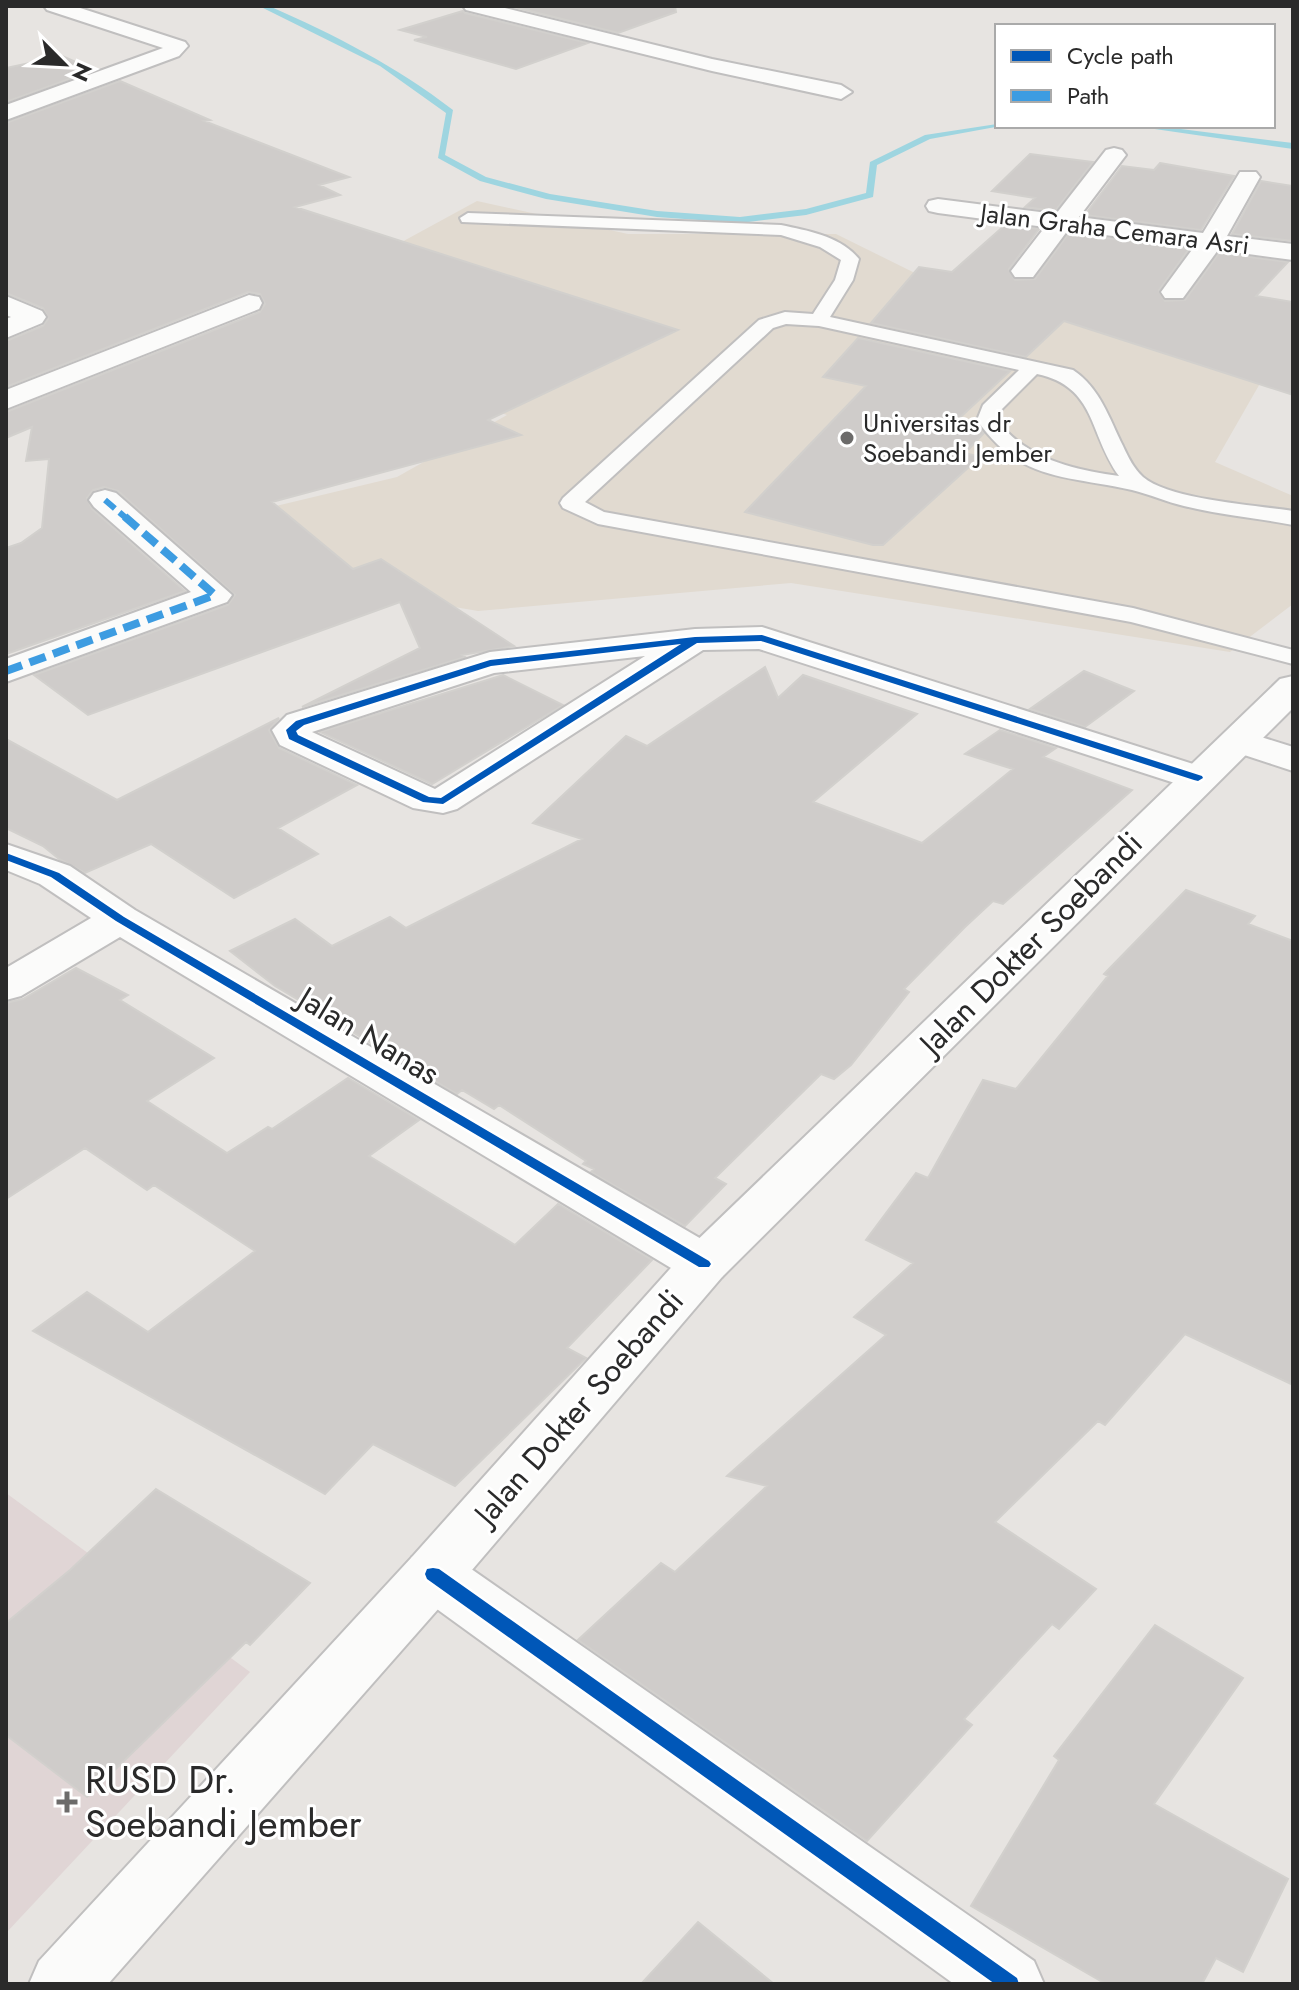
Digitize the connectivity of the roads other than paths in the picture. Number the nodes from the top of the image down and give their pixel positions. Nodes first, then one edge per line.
1 (54, 6) edge
2 (473, 6) edge
3 (841, 92) dead end
4 (6, 113) edge
5 (1114, 155) dead end
6 (1248, 177) dead end
7 (938, 206) dead end
8 (468, 218) dead end
9 (1062, 221) junction
10 (1211, 241) junction
11 (1293, 252) edge
12 (1024, 271) dead end
13 (1174, 292) dead end
14 (249, 303) dead end
15 (6, 304) edge
16 (819, 320) junction
17 (6, 330) edge
18 (1033, 367) junction
19 (6, 400) edge
20 (1139, 484) junction
21 (105, 500) dead end
22 (1293, 518) edge
23 (695, 640) junction
24 (1293, 657) edge
25 (6, 671) edge
26 (1293, 687) edge
27 (1239, 741) junction
28 (1293, 760) edge
29 (1198, 778) junction
30 (6, 856) edge
31 (120, 919) junction
32 (6, 987) edge
33 (704, 1264) junction
34 (433, 1574) junction
35 (63, 1984) edge
36 (1010, 1984) edge

1 - 4 street
2 - 3 street
5 - 9 street
6 - 10 street
7 - 9 street, Jalan Graha Cemara Asri
8 - 16 lane
9 - 10 street, Jalan Graha Cemara Asri
9 - 12 street
10 - 11 street, Jalan Graha Cemara Asri
10 - 13 street
14 - 19 street
15 - 17 street
16 - 18 lane
16 - 24 lane
18 - 20 lane
18 - 20 lane
20 - 22 lane
21 - 25 street
23 - 23 street
23 - 29 street
26 - 27 street, Jalan Dokter Soebandi
27 - 28 street
27 - 29 street, Jalan Dokter Soebandi
29 - 33 street, Jalan Dokter Soebandi
30 - 31 street, Jalan Nanas
31 - 32 street
31 - 33 street, Jalan Nanas
33 - 34 street, Jalan Dokter Soebandi
34 - 35 street, Jalan Dokter Soebandi
34 - 36 street

